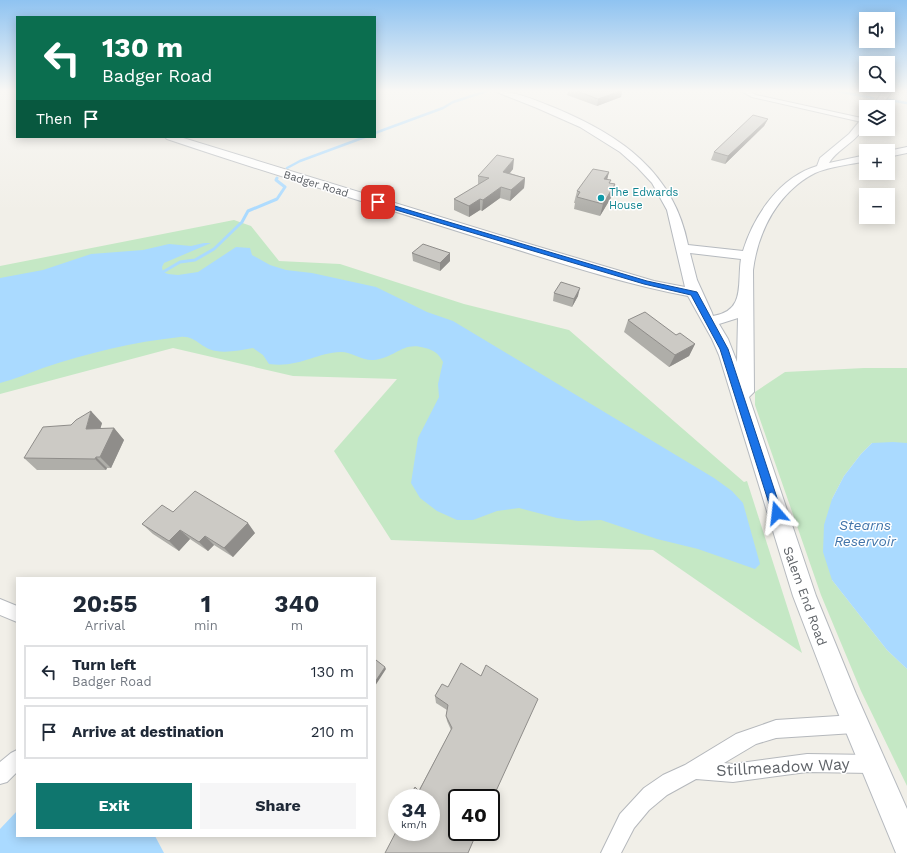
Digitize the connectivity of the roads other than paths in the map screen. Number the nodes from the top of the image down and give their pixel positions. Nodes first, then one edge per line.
1 (592, 131) edge
2 (857, 131) edge
3 (173, 138) edge
4 (907, 150) edge
5 (895, 153) edge
6 (859, 160) edge
7 (822, 168) junction
8 (684, 248) junction
9 (748, 256) junction
10 (694, 293) junction
11 (745, 295) junction
12 (710, 321) junction
13 (744, 411) junction
14 (0, 607) edge
15 (16, 614) edge
16 (854, 724) junction
17 (16, 760) edge
18 (872, 764) junction
19 (695, 770) junction
20 (0, 775) edge
21 (907, 843) edge
22 (610, 853) edge

1 - 8 street, Salem End Road
2 - 7 street
3 - 10 street, Badger Road
4 - 5 street
6 - 7 street
7 - 9 street
8 - 9 street
8 - 10 street, Salem End Road
9 - 11 street
10 - 12 street, Salem End Road
11 - 12 street
11 - 13 street
12 - 13 street, Salem End Road
13 - 16 street, Salem End Road
14 - 15 street
16 - 18 street, Salem End Road
16 - 19 street, Stillmeadow Way
17 - 20 street
18 - 19 street, Stillmeadow Way
18 - 21 street, Salem End Road
19 - 22 street, Stillmeadow Way

